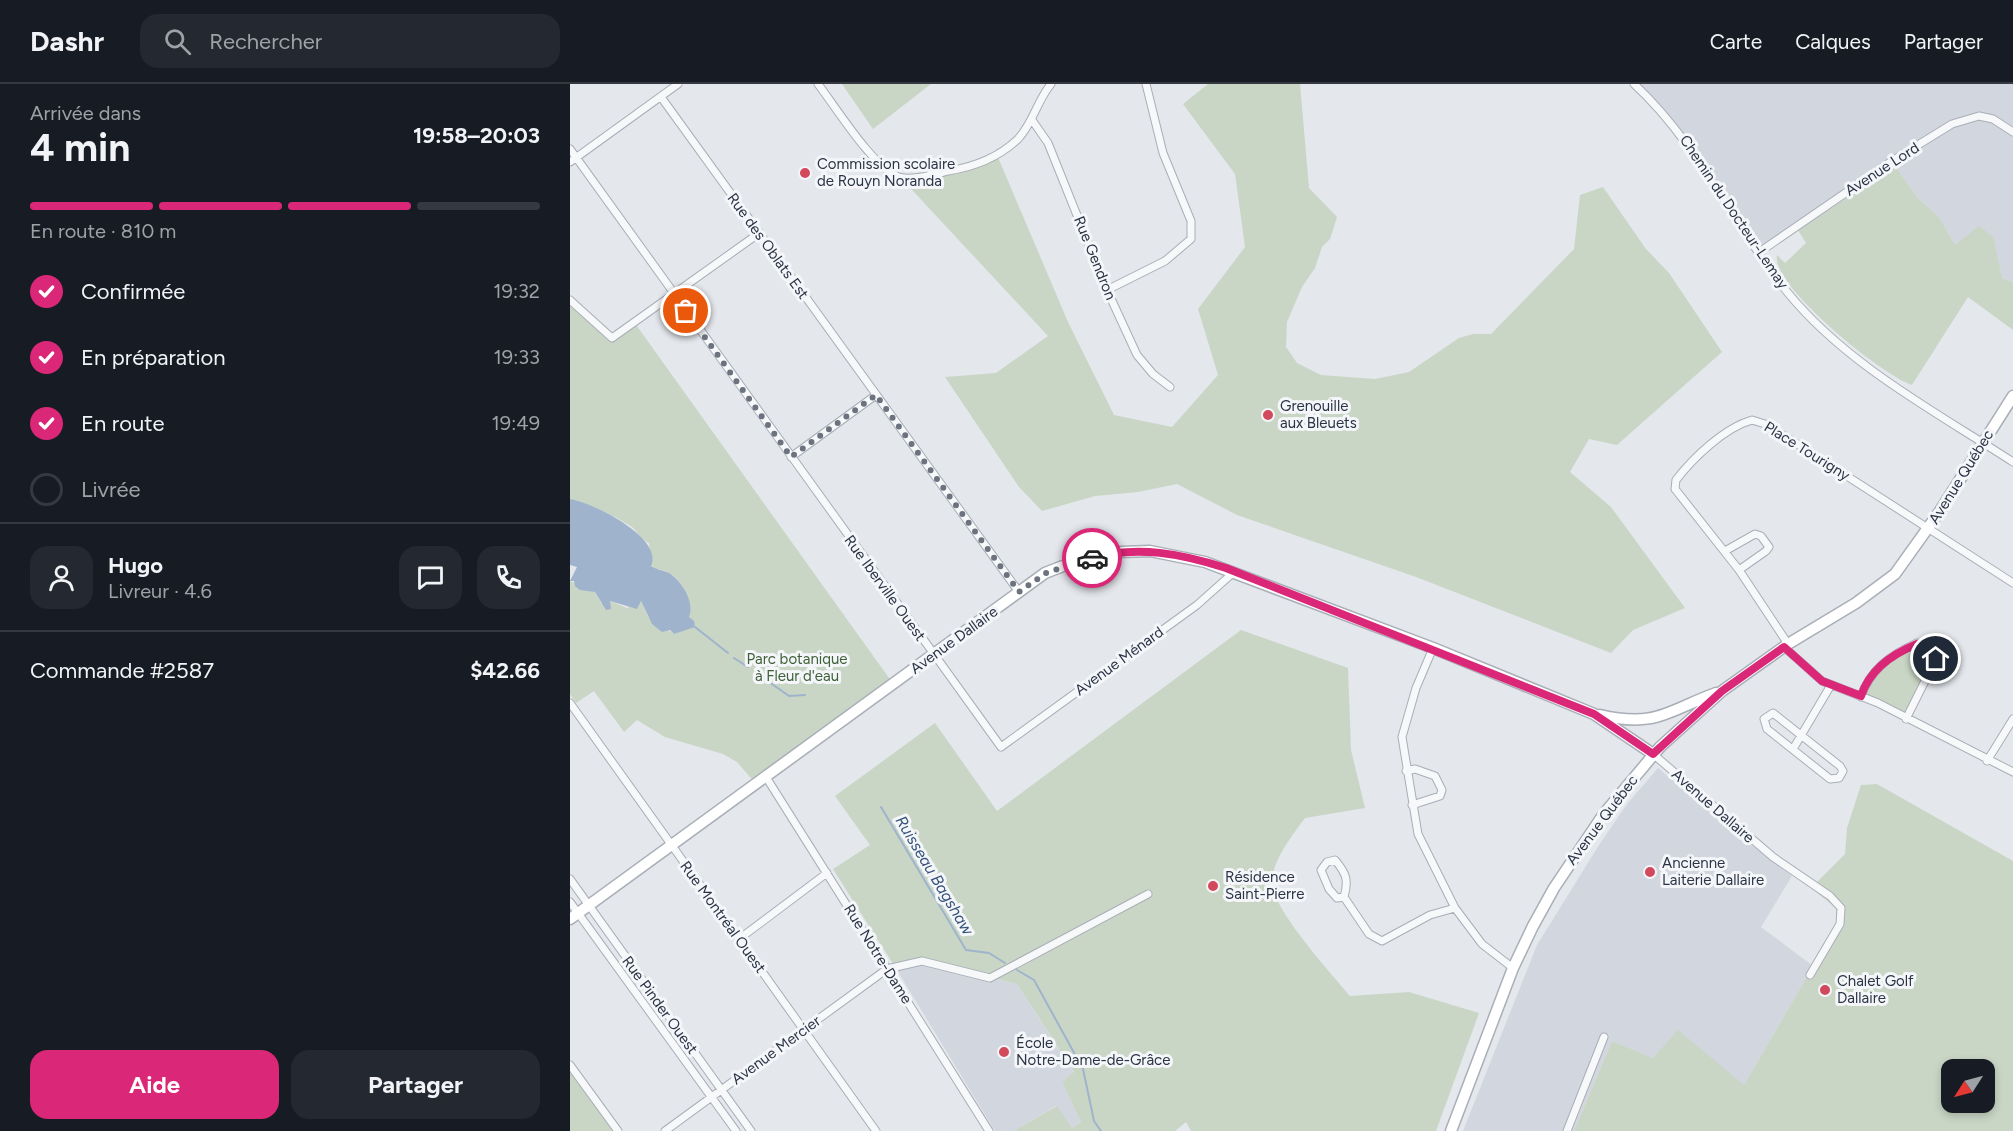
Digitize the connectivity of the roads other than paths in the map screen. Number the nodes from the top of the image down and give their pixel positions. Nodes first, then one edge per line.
1 (678, 84) edge
2 (818, 84) edge
3 (1051, 84) edge
4 (1146, 84) edge
5 (1634, 84) edge
6 (661, 97) junction
7 (1032, 120) junction
8 (2013, 132) edge
9 (570, 149) edge
10 (573, 159) edge
11 (758, 234) junction
12 (1758, 253) junction
13 (1107, 290) junction
14 (673, 293) junction
15 (570, 300) edge
16 (1170, 387) dead end
17 (876, 395) junction
18 (2013, 396) edge
19 (1982, 442) junction
20 (791, 457) junction
21 (2013, 462) edge
22 (1928, 528) junction
23 (1725, 551) junction
24 (1739, 570) junction
25 (1234, 572) junction
26 (2013, 584) edge
27 (1019, 592) junction
28 (1786, 645) junction
29 (1433, 648) junction
30 (934, 655) junction
31 (1831, 685) junction
32 (1722, 691) junction
33 (1861, 696) junction
34 (570, 703) edge
35 (1594, 714) junction
36 (1906, 719) junction
37 (2013, 719) edge
38 (1802, 734) junction
39 (1001, 747) joint
40 (1793, 749) junction
41 (1653, 754) junction
42 (1987, 761) junction
43 (1407, 771) junction
44 (2013, 772) edge
45 (766, 777) junction
46 (1412, 805) junction
47 (672, 846) junction
48 (827, 873) junction
49 (570, 879) edge
50 (1148, 894) dead end
51 (1344, 897) junction
52 (570, 902) edge
53 (589, 905) junction
54 (1455, 908) junction
55 (574, 916) edge
56 (739, 939) junction
57 (1513, 968) junction
58 (887, 969) junction
59 (1810, 975) dead end
60 (803, 1029) junction
61 (1604, 1037) dead end
62 (570, 1065) edge
63 (721, 1089) junction
64 (711, 1096) junction
65 (618, 1131) edge
66 (665, 1131) edge
67 (736, 1131) edge
68 (751, 1131) edge
69 (876, 1131) edge
70 (989, 1131) edge
71 (1451, 1131) edge
72 (1567, 1131) edge

1 - 6 street
2 - 7 street
3 - 7 street
4 - 13 street
5 - 12 street, Chemin du Docteur-Lemay
6 - 10 street
6 - 11 street, Rue des Oblats Est
7 - 13 street, Rue Gendron
8 - 12 street, Avenue Lord
9 - 10 street, Rue Iberville Ouest
10 - 14 street, Rue Iberville Ouest
11 - 14 street
11 - 17 street, Rue des Oblats Est
12 - 19 street, Chemin du Docteur-Lemay
13 - 16 street, Rue Gendron
14 - 15 street
14 - 20 street, Rue Iberville Ouest
17 - 20 street
17 - 27 street, Rue des Oblats Est
18 - 19 street, Avenue Québec
19 - 21 street, Chemin du Docteur-Lemay
19 - 22 street, Avenue Québec
20 - 30 street, Rue Iberville Ouest
22 - 23 street, Place Tourigny
22 - 26 street
22 - 28 street, Avenue Québec
23 - 24 street, Place Tourigny
23 - 24 street
24 - 28 street, Place Tourigny
25 - 27 street, Avenue Dallaire
25 - 29 street, Avenue Dallaire
25 - 39 street, Avenue Ménard
27 - 30 street, Avenue Dallaire
28 - 31 street, Place Tourigny
28 - 32 street, Avenue Québec
29 - 35 street, Avenue Dallaire
29 - 43 street
30 - 39 street, Rue Iberville Ouest
30 - 45 street, Avenue Dallaire
31 - 33 street, Place Tourigny
31 - 38 street
32 - 35 street
32 - 41 street, Avenue Québec
33 - 36 street, Place Tourigny
33 - 36 street
34 - 47 street, Rue Montréal Ouest
35 - 41 street, Avenue Dallaire
36 - 42 street, Place Tourigny
37 - 42 street
38 - 40 street
38 - 40 street
38 - 40 street
41 - 57 street, Avenue Québec
41 - 59 street, Avenue Dallaire
42 - 44 street, Place Tourigny
43 - 46 street
43 - 46 street
45 - 47 street, Avenue Dallaire
45 - 48 street, Rue Notre-Dame
46 - 54 street
47 - 53 street, Avenue Dallaire
47 - 56 street, Rue Montréal Ouest
48 - 56 street
48 - 58 street, Rue Notre-Dame
49 - 53 street, Rue Pinder Ouest
50 - 58 street
51 - 51 street
51 - 54 street
52 - 55 street, Rue Pinder Ouest
53 - 55 street, Avenue Dallaire
53 - 63 street, Rue Pinder Ouest
54 - 57 street
55 - 64 street, Rue Pinder Ouest
56 - 60 street, Rue Montréal Ouest
57 - 71 street, Avenue Québec
58 - 60 street, Avenue Mercier
58 - 70 street, Rue Notre-Dame
60 - 63 street, Avenue Mercier
60 - 69 street, Rue Montréal Ouest
61 - 72 street
62 - 65 street
63 - 64 street, Avenue Mercier
63 - 68 street, Rue Pinder Ouest
64 - 66 street, Avenue Mercier
64 - 67 street, Rue Pinder Ouest

